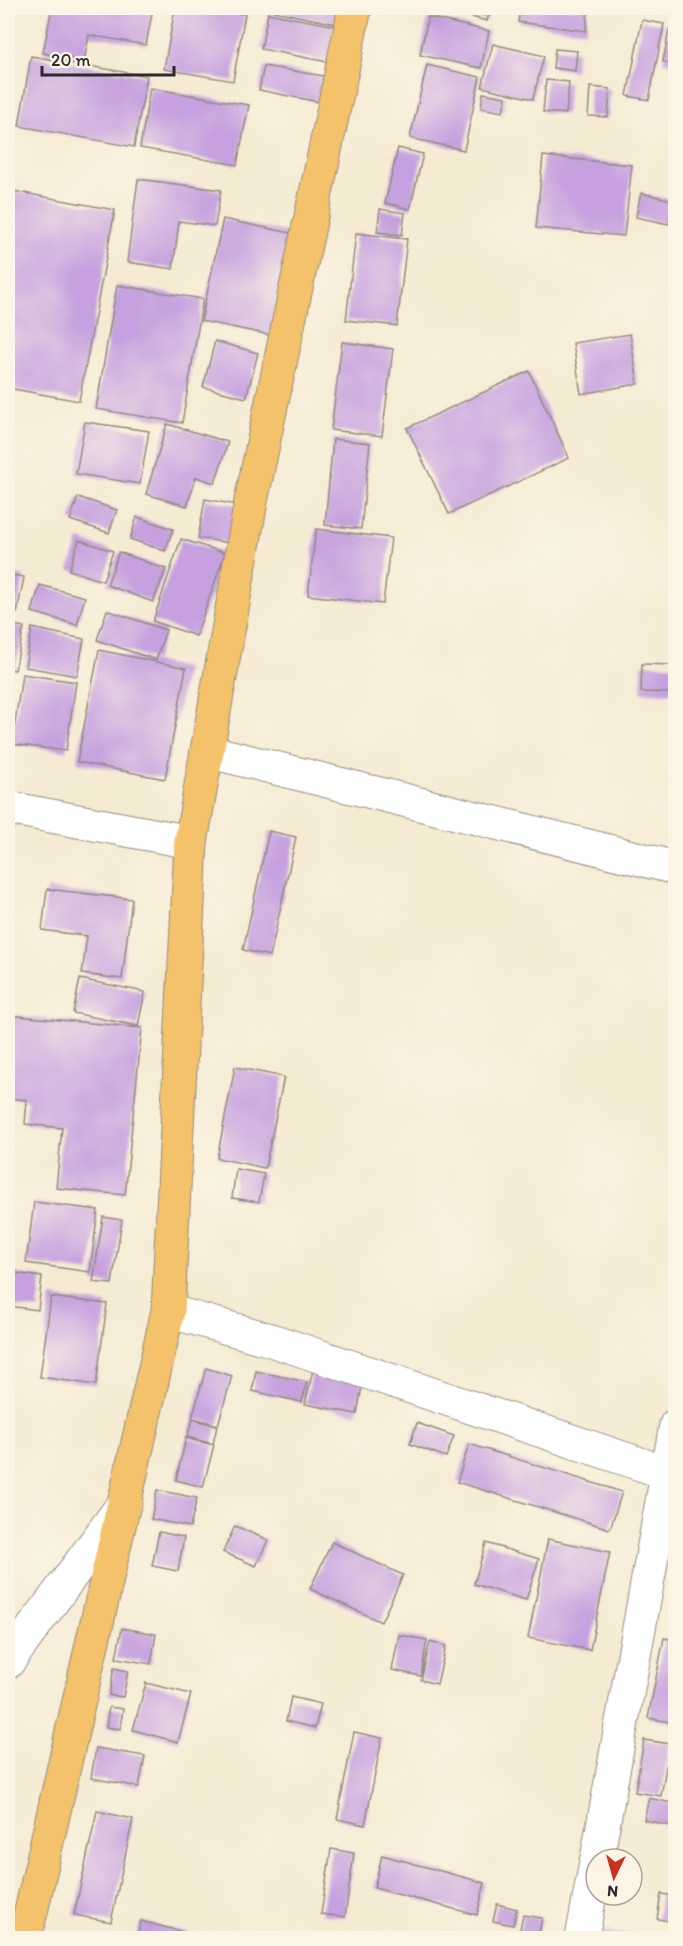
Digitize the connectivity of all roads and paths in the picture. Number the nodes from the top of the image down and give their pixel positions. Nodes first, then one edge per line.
1 (355, 8) edge
2 (207, 751) junction
3 (8, 808) edge
4 (191, 842) junction
5 (675, 868) edge
6 (168, 1311) junction
7 (675, 1425) edge
8 (671, 1475) edge
9 (125, 1502) junction
10 (8, 1662) edge
11 (599, 1847) edge
12 (588, 1907) edge
13 (25, 1938) edge
14 (582, 1938) edge

1 - 2 main road
2 - 4 main road
2 - 5 street
3 - 4 street
4 - 6 main road
6 - 8 street
6 - 9 main road
7 - 8 street
8 - 11 street
9 - 10 street
9 - 13 main road
12 - 14 street

